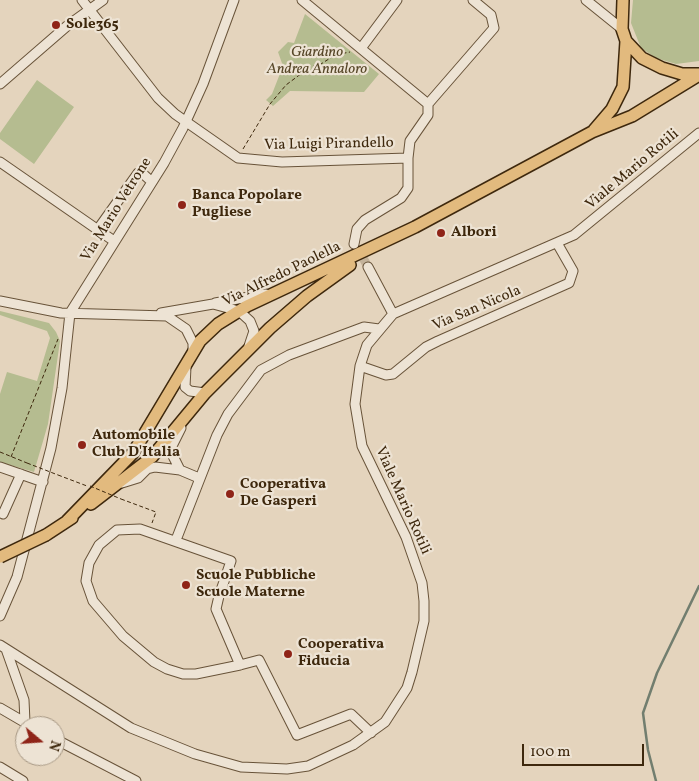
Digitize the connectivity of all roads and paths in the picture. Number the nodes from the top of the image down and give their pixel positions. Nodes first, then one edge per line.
1 (82, 0) edge
2 (103, 0) edge
3 (234, 0) edge
4 (302, 0) edge
5 (397, 0) edge
6 (473, 0) edge
7 (586, 0) edge
8 (623, 0) edge
9 (90, 10) junction
10 (622, 29) junction
11 (626, 41) junction
12 (360, 46) junction
13 (699, 75) edge
14 (0, 84) edge
15 (428, 104) junction
16 (186, 122) junction
17 (592, 132) junction
18 (699, 133) edge
19 (238, 158) junction
20 (408, 158) junction
21 (0, 162) edge
22 (152, 182) junction
23 (98, 230) junction
24 (114, 241) junction
25 (557, 243) junction
26 (354, 244) dead end
27 (369, 250) junction
28 (368, 267) tunnel mouth
29 (279, 292) junction
30 (0, 301) edge
31 (213, 304) junction
32 (239, 311) junction
33 (70, 313) junction
34 (393, 314) junction
35 (150, 315) junction
36 (379, 329) junction
37 (68, 332) junction
38 (248, 349) junction
39 (193, 354) junction
40 (186, 365) junction
41 (360, 366) junction
42 (205, 393) junction
43 (190, 411) junction
44 (0, 452) edge
45 (11, 457) junction
46 (0, 467) edge
47 (180, 470) junction
48 (21, 474) junction
49 (199, 478) junction
50 (43, 482) junction
51 (120, 484) junction
52 (3, 514) dead end
53 (67, 521) junction
54 (148, 532) junction
55 (176, 540) junction
56 (0, 557) edge
57 (0, 616) edge
58 (3, 647) edge
59 (240, 665) junction
60 (0, 708) edge
61 (27, 716) edge
62 (15, 717) edge
63 (371, 733) junction
64 (65, 744) edge
65 (0, 767) edge
66 (23, 781) edge
67 (136, 781) edge

1 - 9 street, Via Luigi Pirandello
2 - 9 street
3 - 16 street, Via Mario Vetrone
4 - 12 street
5 - 12 street
6 - 15 street, Via Luigi Pirandello
7 - 10 street
8 - 10 main road
9 - 14 street
9 - 16 street, Via Luigi Pirandello
10 - 11 main road
11 - 13 main road
11 - 17 main road, Via Alfredo Paolella
12 - 15 street
12 - 19 path
13 - 17 main road, Via Alfredo Paolella
15 - 20 street, Via Luigi Pirandello
16 - 19 street, Via Luigi Pirandello
16 - 22 street, Via Mario Vetrone
17 - 27 main road, Via Alfredo Paolella
18 - 25 street, Viale Mario Rotili
19 - 20 street, Via Luigi Pirandello
20 - 26 street
21 - 23 street
22 - 23 street
22 - 24 street, Via Mario Vetrone
23 - 24 street
24 - 33 street, Via Mario Vetrone
25 - 34 street, Viale Mario Rotili
25 - 41 street, Via San Nicola
27 - 29 main road, Via Alfredo Paolella
27 - 38 main road, Via Alfredo Paolella
28 - 34 street
29 - 31 street
29 - 32 main road, Via Alfredo Paolella
30 - 33 street
31 - 32 street
31 - 35 street
32 - 38 street
32 - 39 main road, Via Alfredo Paolella
33 - 35 street
33 - 37 street
34 - 36 street, Viale Mario Rotili
35 - 39 street
36 - 41 street, Viale Mario Rotili
36 - 49 street
37 - 45 path
37 - 50 street
38 - 42 main road, Via Alfredo Paolella
39 - 40 main road, Via Alfredo Paolella
40 - 42 street
40 - 53 main road, Via Alfredo Paolella
41 - 63 street, Viale Mario Rotili
42 - 43 main road, Via Alfredo Paolella
43 - 47 street
43 - 51 main road, Via Alfredo Paolella
44 - 45 path
45 - 54 path, bridge
46 - 48 street
47 - 49 street
47 - 51 street
48 - 50 street
48 - 52 street
49 - 55 street
50 - 57 street
51 - 53 main road, Via Alfredo Paolella
53 - 56 main road, Via Alfredo Paolella, bridge
54 - 55 street
54 - 59 street
55 - 59 street
58 - 61 street
58 - 63 street, Viale Mario Rotili
59 - 63 street
60 - 62 street
64 - 67 street
65 - 66 street

